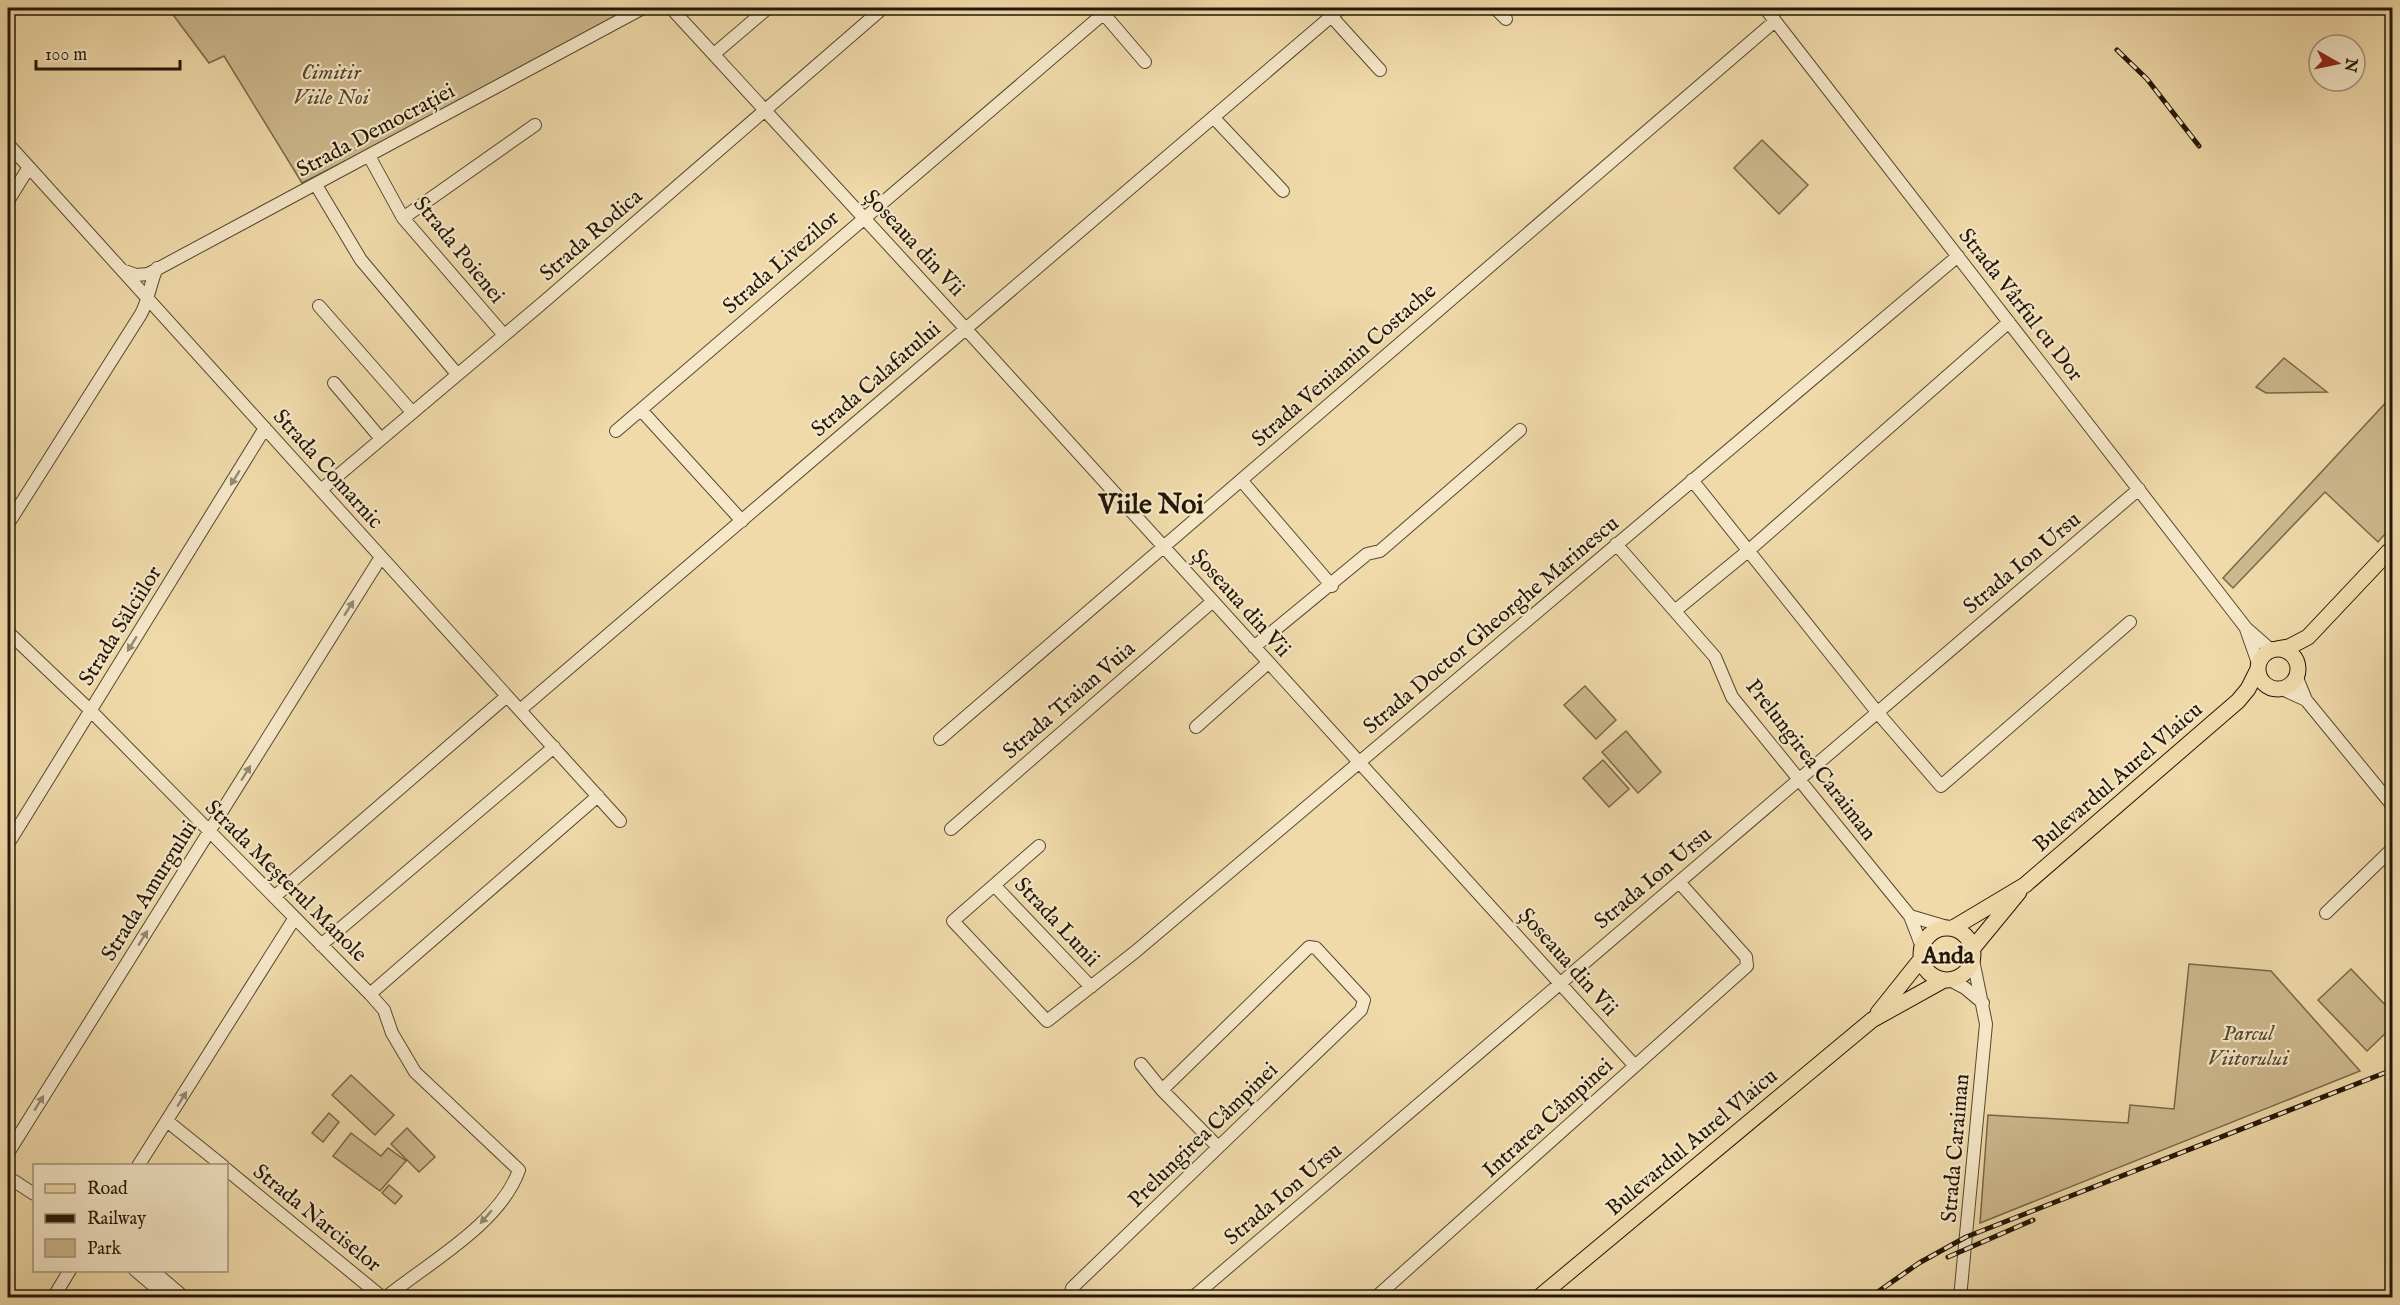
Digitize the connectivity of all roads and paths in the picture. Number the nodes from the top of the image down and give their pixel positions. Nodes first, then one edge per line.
1 (643, 8) edge
2 (671, 8) edge
3 (768, 8) edge
4 (883, 8) edge
5 (1495, 8) edge
6 (1765, 8) edge
7 (1107, 9) edge
8 (1336, 12) edge
9 (1506, 20) dead end
10 (1775, 21) junction
11 (714, 54) junction
12 (1145, 62) dead end
13 (1380, 70) dead end
14 (765, 109) junction
15 (1213, 117) junction
16 (535, 125) dead end
17 (8, 144) edge
18 (369, 156) junction
19 (29, 167) junction
20 (316, 184) junction
21 (1283, 191) dead end
22 (8, 201) edge
23 (863, 217) junction
24 (403, 218) junction
25 (1958, 256) junction
26 (157, 268) junction
27 (120, 269) junction
28 (148, 301) junction
29 (319, 306) dead end
30 (2010, 322) junction
31 (965, 328) junction
32 (504, 335) junction
33 (457, 374) junction
34 (334, 383) dead end
35 (641, 410) junction
36 (412, 412) junction
37 (266, 428) junction
38 (1520, 430) dead end
39 (616, 431) dead end
40 (381, 439) junction
41 (1241, 480) junction
42 (1692, 480) junction
43 (322, 489) junction
44 (2139, 489) junction
45 (742, 521) junction
46 (8, 524) edge
47 (1616, 544) junction
48 (1164, 546) junction
49 (2392, 548) edge
50 (1748, 551) junction
51 (381, 557) junction
52 (1332, 586) junction
53 (1213, 601) junction
54 (1676, 610) junction
55 (2130, 622) dead end
56 (2246, 628) junction
57 (8, 632) edge
58 (2308, 637) junction
59 (1254, 647) junction
60 (2274, 649) junction
61 (1268, 663) junction
62 (2258, 666) junction
63 (2298, 671) junction
64 (2277, 689) junction
65 (507, 696) junction
66 (2306, 700) junction
67 (2238, 701) junction
68 (520, 710) junction
69 (90, 711) junction
70 (1877, 712) junction
71 (1196, 727) dead end
72 (940, 740) dead end
73 (554, 747) junction
74 (1360, 762) junction
75 (1799, 779) junction
76 (598, 796) junction
77 (2392, 805) edge
78 (620, 821) dead end
79 (951, 829) dead end
80 (210, 831) junction
81 (8, 844) edge
82 (1039, 846) dead end
83 (2392, 849) edge
84 (1679, 882) junction
85 (994, 885) junction
86 (2025, 885) junction
87 (274, 897) junction
88 (2326, 913) dead end
89 (1910, 916) junction
90 (294, 919) junction
91 (1950, 928) junction
92 (321, 945) junction
93 (1922, 952) junction
94 (1973, 954) junction
95 (1947, 980) junction
96 (1561, 982) junction
97 (1091, 987) junction
98 (370, 994) junction
99 (1983, 1003) junction
100 (1872, 1020) junction
101 (1141, 1064) dead end
102 (1635, 1066) junction
103 (1162, 1090) junction
104 (167, 1121) junction
105 (1218, 1147) junction
106 (8, 1153) edge
107 (139, 1164) edge
108 (221, 1164) edge
109 (228, 1171) edge
110 (8, 1178) edge
111 (33, 1193) edge
112 (69, 1272) edge
113 (137, 1272) edge
114 (154, 1272) edge
115 (53, 1298) edge
116 (168, 1298) edge
117 (185, 1298) edge
118 (384, 1298) edge
119 (1070, 1298) edge
120 (1192, 1298) edge
121 (1375, 1298) edge
122 (1538, 1298) edge
123 (1960, 1298) edge

1 - 18 street, Strada Democrației
2 - 11 street, Șoseaua din Vii
3 - 11 street
4 - 14 street, Strada Rodica
5 - 9 street
6 - 10 street, Strada Vârful cu Dor
7 - 12 street
7 - 23 street, Strada Livezilor
8 - 13 street
8 - 15 street, Strada Calafatului
10 - 25 street, Strada Vârful cu Dor
10 - 41 street, Strada Veniamin Costache
11 - 14 street, Șoseaua din Vii
14 - 23 street, Șoseaua din Vii
14 - 32 street, Strada Rodica
15 - 21 street
15 - 31 street, Strada Calafatului
16 - 24 street
17 - 19 street, Strada Comarnic
18 - 20 street, Strada Democrației
18 - 24 street, Strada Poienei
19 - 22 street
19 - 27 street, Strada Comarnic
20 - 26 street, Strada Democrației
20 - 33 street
23 - 31 street, Șoseaua din Vii
23 - 35 street, Strada Livezilor
24 - 32 street, Strada Poienei
25 - 30 street, Strada Vârful cu Dor
25 - 42 street, Strada Doctor Gheorghe Marinescu
26 - 27 street, Strada Democrației
26 - 28 street
27 - 28 street, Strada Comarnic
28 - 37 street, Strada Comarnic
28 - 46 street
29 - 36 street
30 - 44 street, Strada Vârful cu Dor
30 - 50 street
31 - 45 street, Strada Calafatului
31 - 48 street, Șoseaua din Vii
32 - 33 street, Strada Rodica
33 - 36 street, Strada Rodica
34 - 40 street
35 - 39 street, Strada Livezilor
35 - 45 street
36 - 40 street, Strada Rodica
37 - 43 street, Strada Comarnic
37 -> 69 street, Strada Sălciilor
38 - 52 street
40 - 43 street, Strada Rodica
41 - 48 street, Strada Veniamin Costache
41 - 52 street
42 - 47 street, Strada Doctor Gheorghe Marinescu
42 - 50 street
43 - 51 street, Strada Comarnic
44 - 56 street, Strada Vârful cu Dor
44 - 70 street, Strada Ion Ursu
45 - 68 street, Strada Calafatului
47 - 54 street, Prelungirea Caraiman
47 - 74 street, Strada Doctor Gheorghe Marinescu
48 - 53 street, Șoseaua din Vii
48 - 72 street, Strada Veniamin Costache
49 - 58 main road
50 - 54 street
50 - 70 street
51 - 65 street, Strada Comarnic
80 -> 51 street, Strada Amurgului
52 - 59 street
53 - 59 street, Șoseaua din Vii
53 - 79 street, Strada Traian Vuia
54 - 75 street, Prelungirea Caraiman
55 - 70 street
56 - 60 street, Strada Vârful cu Dor
56 - 62 street, Strada Vârful cu Dor
57 - 69 street, Strada Meșterul Manole
58 - 60 main road
58 - 63 main road
59 - 61 street, Șoseaua din Vii
60 - 62 main road
60 - 63 main road
61 - 71 street
61 - 74 street, Șoseaua din Vii
62 - 64 main road
62 - 67 main road, Bulevardul Aurel Vlaicu
63 - 64 main road
63 - 66 street
64 - 66 street
64 - 67 main road, Bulevardul Aurel Vlaicu
65 - 68 street, Strada Comarnic
65 - 87 street
66 - 77 street
67 - 86 main road, Bulevardul Aurel Vlaicu
68 - 73 street, Strada Comarnic
69 - 80 street, Strada Meșterul Manole
69 - 81 street, Strada Sălciilor
70 - 75 street, Strada Ion Ursu
73 - 76 street, Strada Comarnic
73 - 92 street
74 - 96 street, Șoseaua din Vii
74 - 97 street, Strada Doctor Gheorghe Marinescu
75 - 84 street, Strada Ion Ursu
75 - 89 street, Prelungirea Caraiman
76 - 78 street, Strada Comarnic
76 - 98 street
80 - 87 street, Strada Meșterul Manole
106 -> 80 street, Strada Amurgului
82 - 85 street
83 - 88 street
84 - 96 street, Strada Ion Ursu
84 - 102 street, Intrarea Câmpinei
85 - 97 street, Strada Lunii
85 - 97 street, Strada Doctor Gheorghe Marinescu
86 - 91 main road, Bulevardul Aurel Vlaicu
86 - 94 main road, Bulevardul Aurel Vlaicu
87 - 90 street, Strada Meșterul Manole
89 - 91 street
89 - 93 street, Prelungirea Caraiman
90 - 92 street, Strada Meșterul Manole
104 -> 90 street
91 - 93 main road
91 - 94 main road
92 - 98 street, Strada Meșterul Manole
93 - 95 main road
93 - 100 main road, Bulevardul Aurel Vlaicu
94 - 95 main road
94 - 99 street, Strada Caraiman
95 - 99 street
95 - 100 main road, Bulevardul Aurel Vlaicu
96 - 102 street, Șoseaua din Vii
96 - 120 street, Strada Ion Ursu
98 -> 118 street, Strada Meșterul Manole
99 - 123 street, Strada Caraiman
100 - 122 main road, Bulevardul Aurel Vlaicu
101 - 103 street
102 - 121 street, Intrarea Câmpinei
103 - 105 street
103 - 105 street, Prelungirea Câmpinei
104 - 107 street
104 - 108 street, Strada Narciselor
105 - 119 street, Prelungirea Câmpinei
109 - 118 street, Strada Narciselor
110 - 111 street
112 - 115 street
113 - 116 street
114 - 117 street

